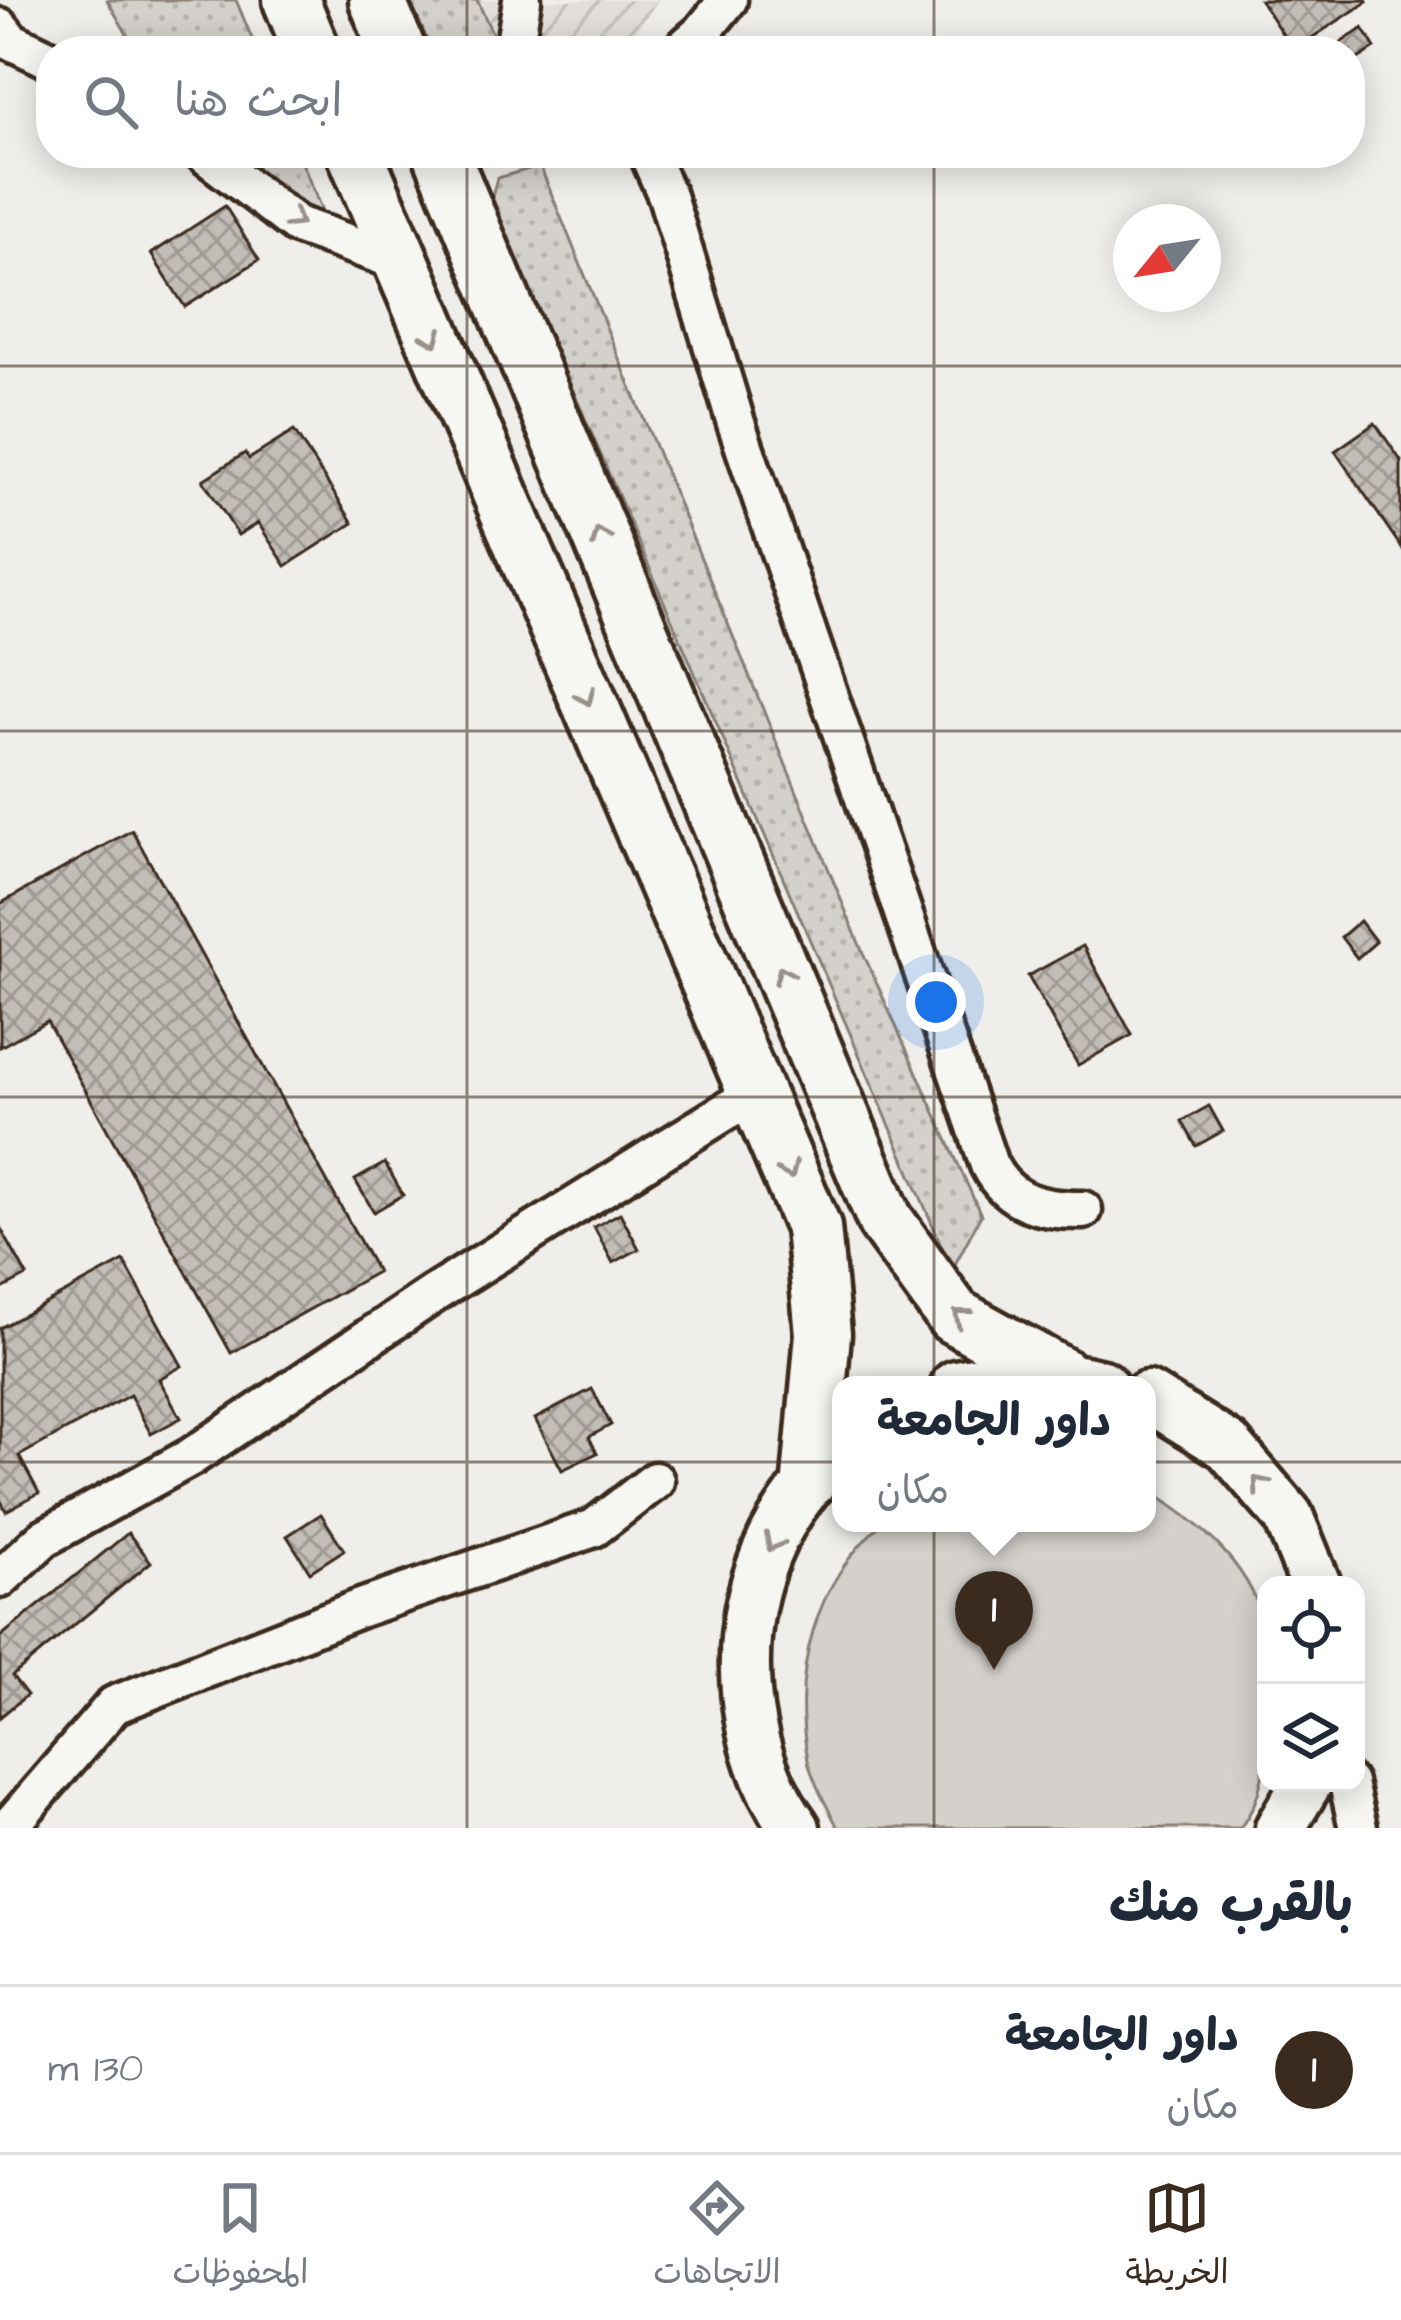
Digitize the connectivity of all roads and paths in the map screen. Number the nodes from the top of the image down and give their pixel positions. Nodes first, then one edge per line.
1 (291, 0) edge
2 (377, 0) edge
3 (522, 0) edge
4 (728, 0) edge
5 (306, 36) edge
6 (392, 36) edge
7 (516, 36) edge
8 (697, 36) edge
9 (4, 40) edge
10 (36, 54) edge
11 (223, 168) edge
12 (361, 168) edge
13 (447, 168) edge
14 (655, 168) edge
15 (400, 262) junction
16 (755, 1093) junction
17 (1083, 1210) dead end
18 (1074, 1376) edge
19 (1156, 1402) edge
20 (826, 1464) edge
21 (655, 1481) dead end
22 (1312, 1576) edge
23 (0, 1580) edge
24 (1302, 1792) edge
25 (1350, 1792) edge
26 (8, 1828) edge
27 (795, 1828) edge
28 (1280, 1828) edge
29 (1358, 1828) edge

1 - 5 highway
2 - 6 highway
3 - 7 street
4 - 8 street
9 - 10 street
11 -> 15 street
12 - 15 highway
18 -> 13 highway
14 - 17 street
15 -> 16 highway
16 -> 20 highway
16 - 23 street
22 -> 19 main road
20 -> 27 main road
21 - 26 street
24 - 28 main road
25 - 29 street

